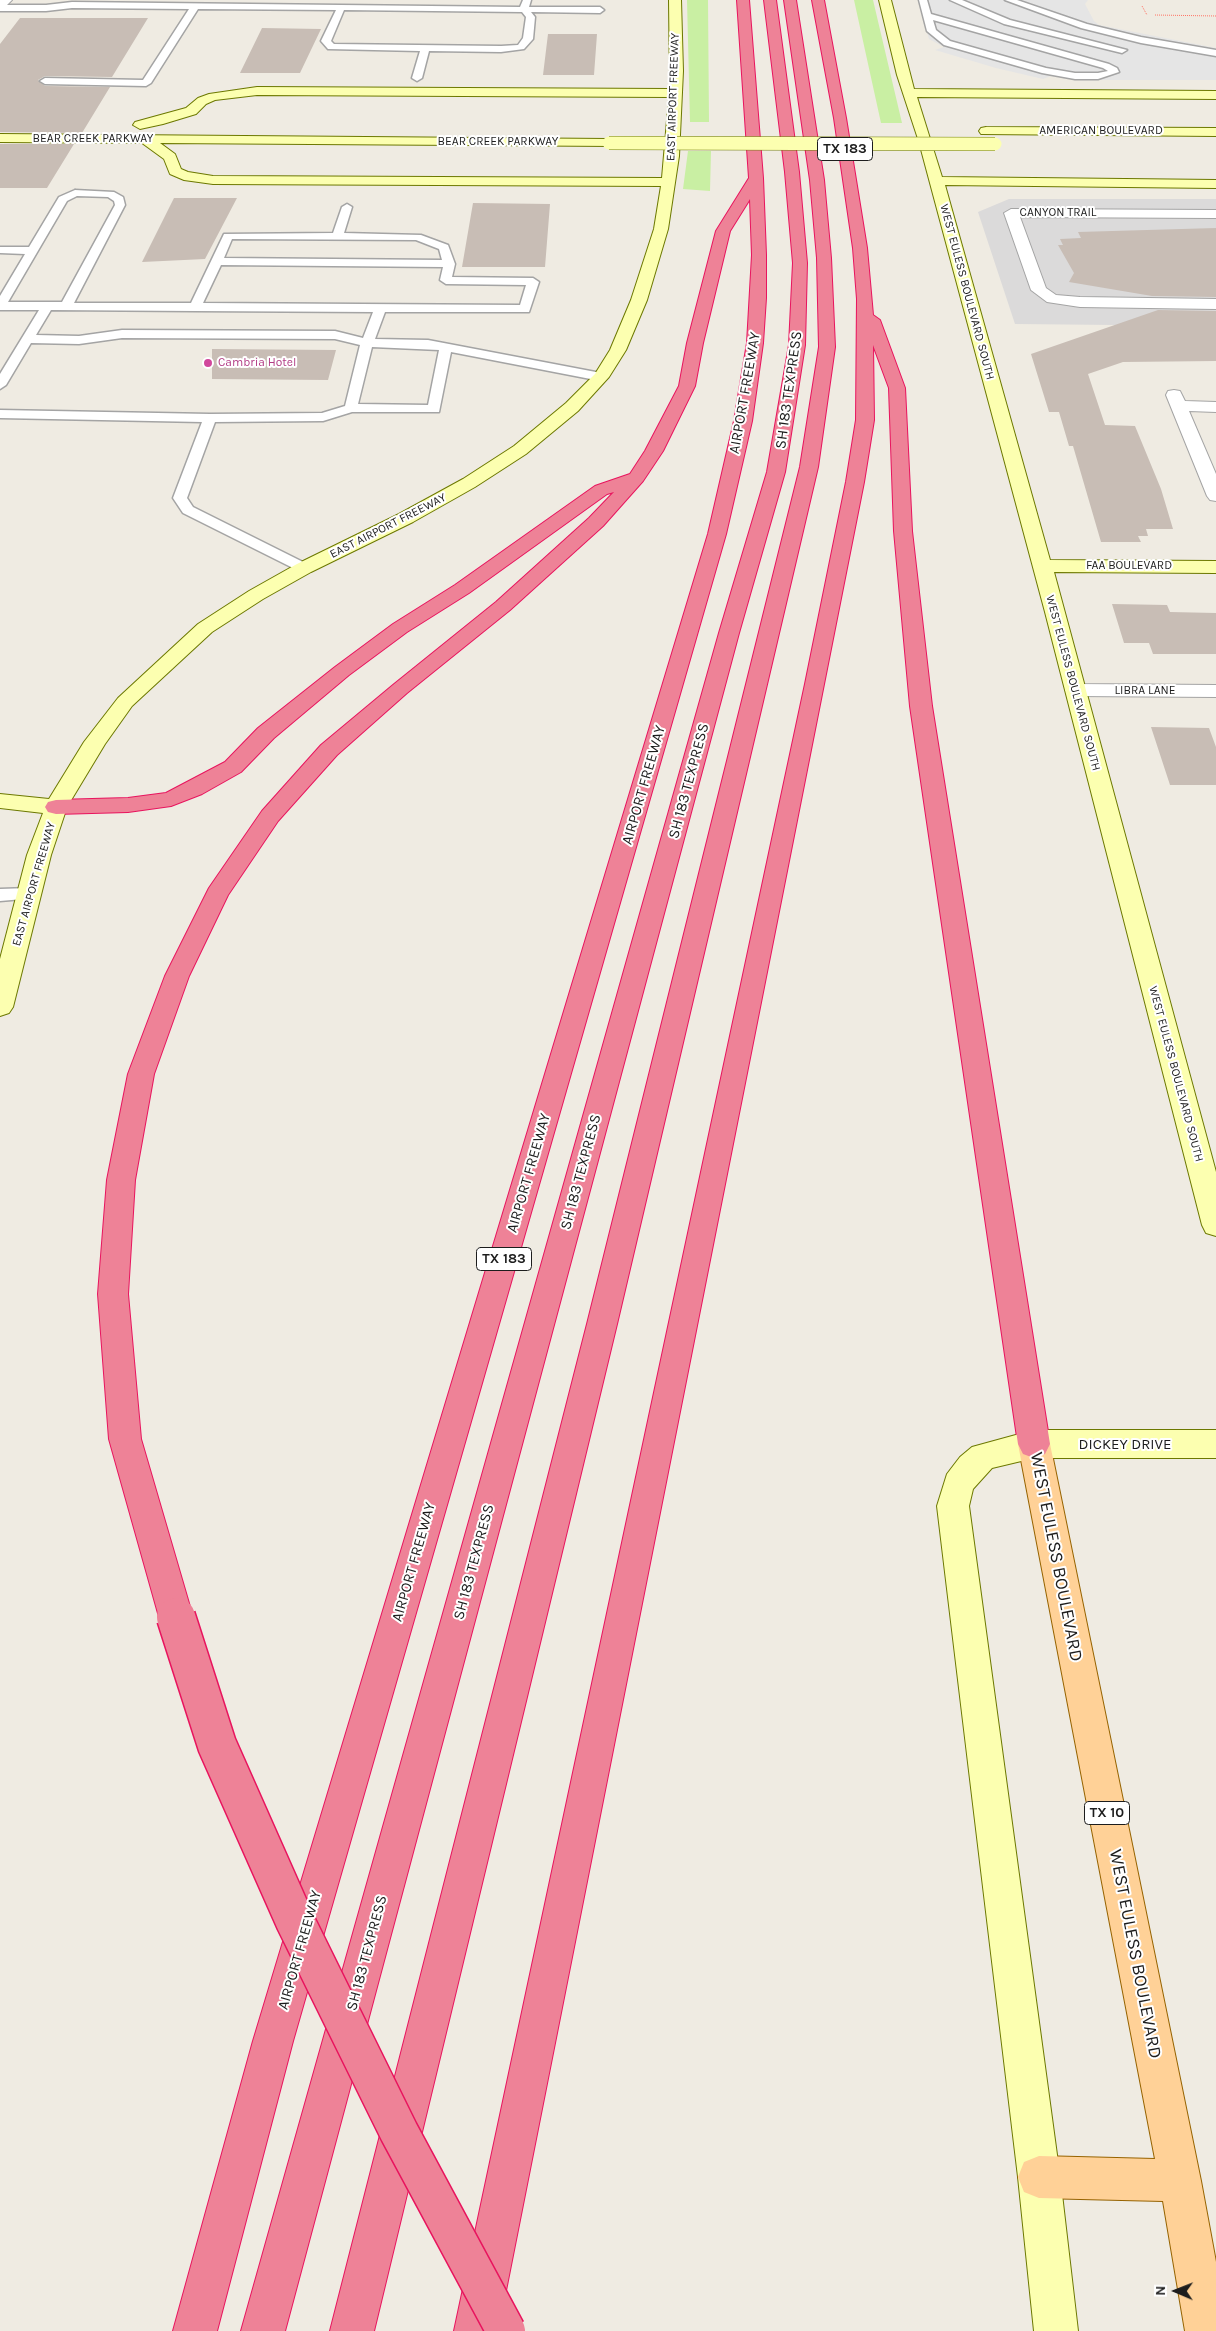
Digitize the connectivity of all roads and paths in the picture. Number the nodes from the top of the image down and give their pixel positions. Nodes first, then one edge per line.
1 (6, 0) edge
2 (675, 0) edge
3 (743, 0) edge
4 (770, 0) edge
5 (790, 0) edge
6 (818, 0) edge
7 (885, 0) edge
8 (923, 0) edge
9 (954, 0) edge
10 (1009, 0) edge
11 (526, 5) edge
12 (195, 6) junction
13 (1142, 6) dead end
14 (0, 7) edge
15 (341, 8) junction
16 (600, 10) dead end
17 (928, 16) junction
18 (1147, 16) dead end
19 (425, 49) junction
20 (1122, 50) dead end
21 (1216, 53) edge
22 (677, 71) junction
23 (903, 74) junction
24 (417, 78) dead end
25 (45, 81) dead end
26 (604, 92) junction
27 (675, 93) junction
28 (909, 93) junction
29 (984, 94) junction
30 (1216, 95) edge
31 (191, 110) junction
32 (915, 111) junction
33 (675, 117) junction
34 (205, 118) dead end
35 (88, 125) dead end
36 (190, 125) dead end
37 (0, 126) edge
38 (658, 127) dead end
39 (688, 128) dead end
40 (737, 128) dead end
41 (857, 130) dead end
42 (907, 130) dead end
43 (937, 130) dead end
44 (956, 130) dead end
45 (1216, 132) edge
46 (0, 138) edge
47 (145, 139) junction
48 (210, 140) junction
49 (995, 144) joint
50 (1216, 144) edge
51 (928, 151) junction
52 (672, 156) junction
53 (170, 157) junction
54 (756, 178) junction
55 (936, 181) junction
56 (587, 182) junction
57 (668, 182) junction
58 (1050, 182) junction
59 (1216, 184) edge
60 (633, 195) dead end
61 (955, 202) junction
62 (347, 207) dead end
63 (1216, 214) edge
64 (338, 236) junction
65 (0, 250) edge
66 (33, 250) junction
67 (216, 261) junction
68 (450, 264) junction
69 (442, 294) junction
70 (865, 299) junction
71 (1216, 304) edge
72 (0, 306) edge
73 (46, 306) junction
74 (66, 306) junction
75 (195, 307) junction
76 (380, 308) junction
77 (27, 339) junction
78 (366, 343) junction
79 (446, 347) junction
80 (601, 377) junction
81 (0, 386) edge
82 (1216, 407) edge
83 (351, 408) junction
84 (0, 414) edge
85 (210, 418) junction
86 (637, 478) junction
87 (1216, 496) edge
88 (1042, 566) junction
89 (1216, 567) edge
90 (304, 568) junction
91 (1075, 690) junction
92 (1216, 691) edge
93 (0, 801) edge
94 (56, 807) junction
95 (0, 894) edge
96 (30, 894) junction
97 (0, 1007) edge
98 (1216, 1225) edge
99 (1034, 1444) junction
100 (1216, 1444) edge
101 (1039, 2178) junction
102 (1180, 2181) junction
103 (195, 2331) edge
104 (263, 2331) edge
105 (352, 2331) edge
106 (476, 2331) edge
107 (506, 2331) edge
108 (1056, 2331) edge
109 (1207, 2331) edge

1 - 14 street
2 - 22 main road, EAST AIRPORT FREEWAY
3 - 54 highway, AIRPORT FREEWAY / TX 183
4 - 104 highway, SH 183 TEXPRESS
5 - 105 highway, SH 183 TEXPRESS
6 - 70 highway, TX 183
7 - 23 main road
8 - 17 lane
9 - 20 lane
10 - 21 lane
11 - 15 lane
11 - 16 lane
11 - 19 lane
12 - 14 lane
12 - 15 lane
12 - 25 lane
13 - 18 path
15 - 19 lane
17 - 17 lane
19 - 24 lane
22 - 26 main road
22 - 27 main road, EAST AIRPORT FREEWAY
23 - 28 main road
23 - 29 main road
26 - 27 main road
26 - 31 main road
26 - 33 main road
27 - 33 main road, EAST AIRPORT FREEWAY
28 - 29 main road
28 - 32 main road
29 - 30 main road
29 - 32 main road
31 - 34 main road
31 - 36 main road, BEAR CREEK PARKWAY
32 - 51 main road
33 - 52 main road, EAST AIRPORT FREEWAY
35 - 37 main road, BEAR CREEK PARKWAY
38 - 39 main road
40 - 41 main road
42 - 43 main road
44 - 45 main road, AMERICAN BOULEVARD
46 - 47 main road, BEAR CREEK PARKWAY
47 - 48 main road, BEAR CREEK PARKWAY
47 - 53 main road
48 - 49 main road, BEAR CREEK PARKWAY, bridge
48 - 53 main road
49 - 50 main road, AMERICAN BOULEVARD
51 - 55 main road, WEST EULESS BOULEVARD SOUTH
51 - 58 main road
52 - 56 main road
52 - 57 main road, EAST AIRPORT FREEWAY
53 - 56 main road
54 - 86 highway
54 - 103 highway, AIRPORT FREEWAY / TX 183
55 - 58 main road
55 - 61 main road, WEST EULESS BOULEVARD SOUTH
56 - 57 main road
56 - 60 main road
57 - 80 main road, EAST AIRPORT FREEWAY
58 - 59 main road
58 - 61 main road
61 - 88 main road, WEST EULESS BOULEVARD SOUTH
62 - 64 lane
63 - 71 street, CANYON TRAIL
64 - 67 lane
64 - 68 lane
65 - 66 lane
66 - 72 lane
66 - 74 lane
67 - 68 lane
67 - 75 lane
68 - 69 lane
69 - 69 lane
69 - 76 lane
70 - 99 highway
70 - 106 highway, TX 183
72 - 73 lane
73 - 74 lane
73 - 77 lane
74 - 75 lane
75 - 76 lane
76 - 78 lane
77 - 78 lane
77 - 81 lane
78 - 79 lane
78 - 83 lane
79 - 80 lane
79 - 83 lane
80 - 90 main road, EAST AIRPORT FREEWAY
82 - 87 street
83 - 85 lane
84 - 85 lane
85 - 90 lane
86 - 94 highway
86 - 107 highway, bridge
88 - 89 main road, FAA BOULEVARD
88 - 91 main road, WEST EULESS BOULEVARD SOUTH
90 - 94 main road, EAST AIRPORT FREEWAY
91 - 92 street, LIBRA LANE
91 - 98 main road, WEST EULESS BOULEVARD SOUTH
93 - 94 main road
94 - 96 main road, EAST AIRPORT FREEWAY
95 - 96 lane
96 - 97 main road, EAST AIRPORT FREEWAY
99 - 100 main road, DICKEY DRIVE
99 - 101 main road, WEST EULESS BOULEVARD
99 - 102 main road, WEST EULESS BOULEVARD / TX 10
101 - 102 main road
101 - 108 main road, WEST EULESS BOULEVARD
102 - 109 main road, WEST EULESS BOULEVARD / TX 10

